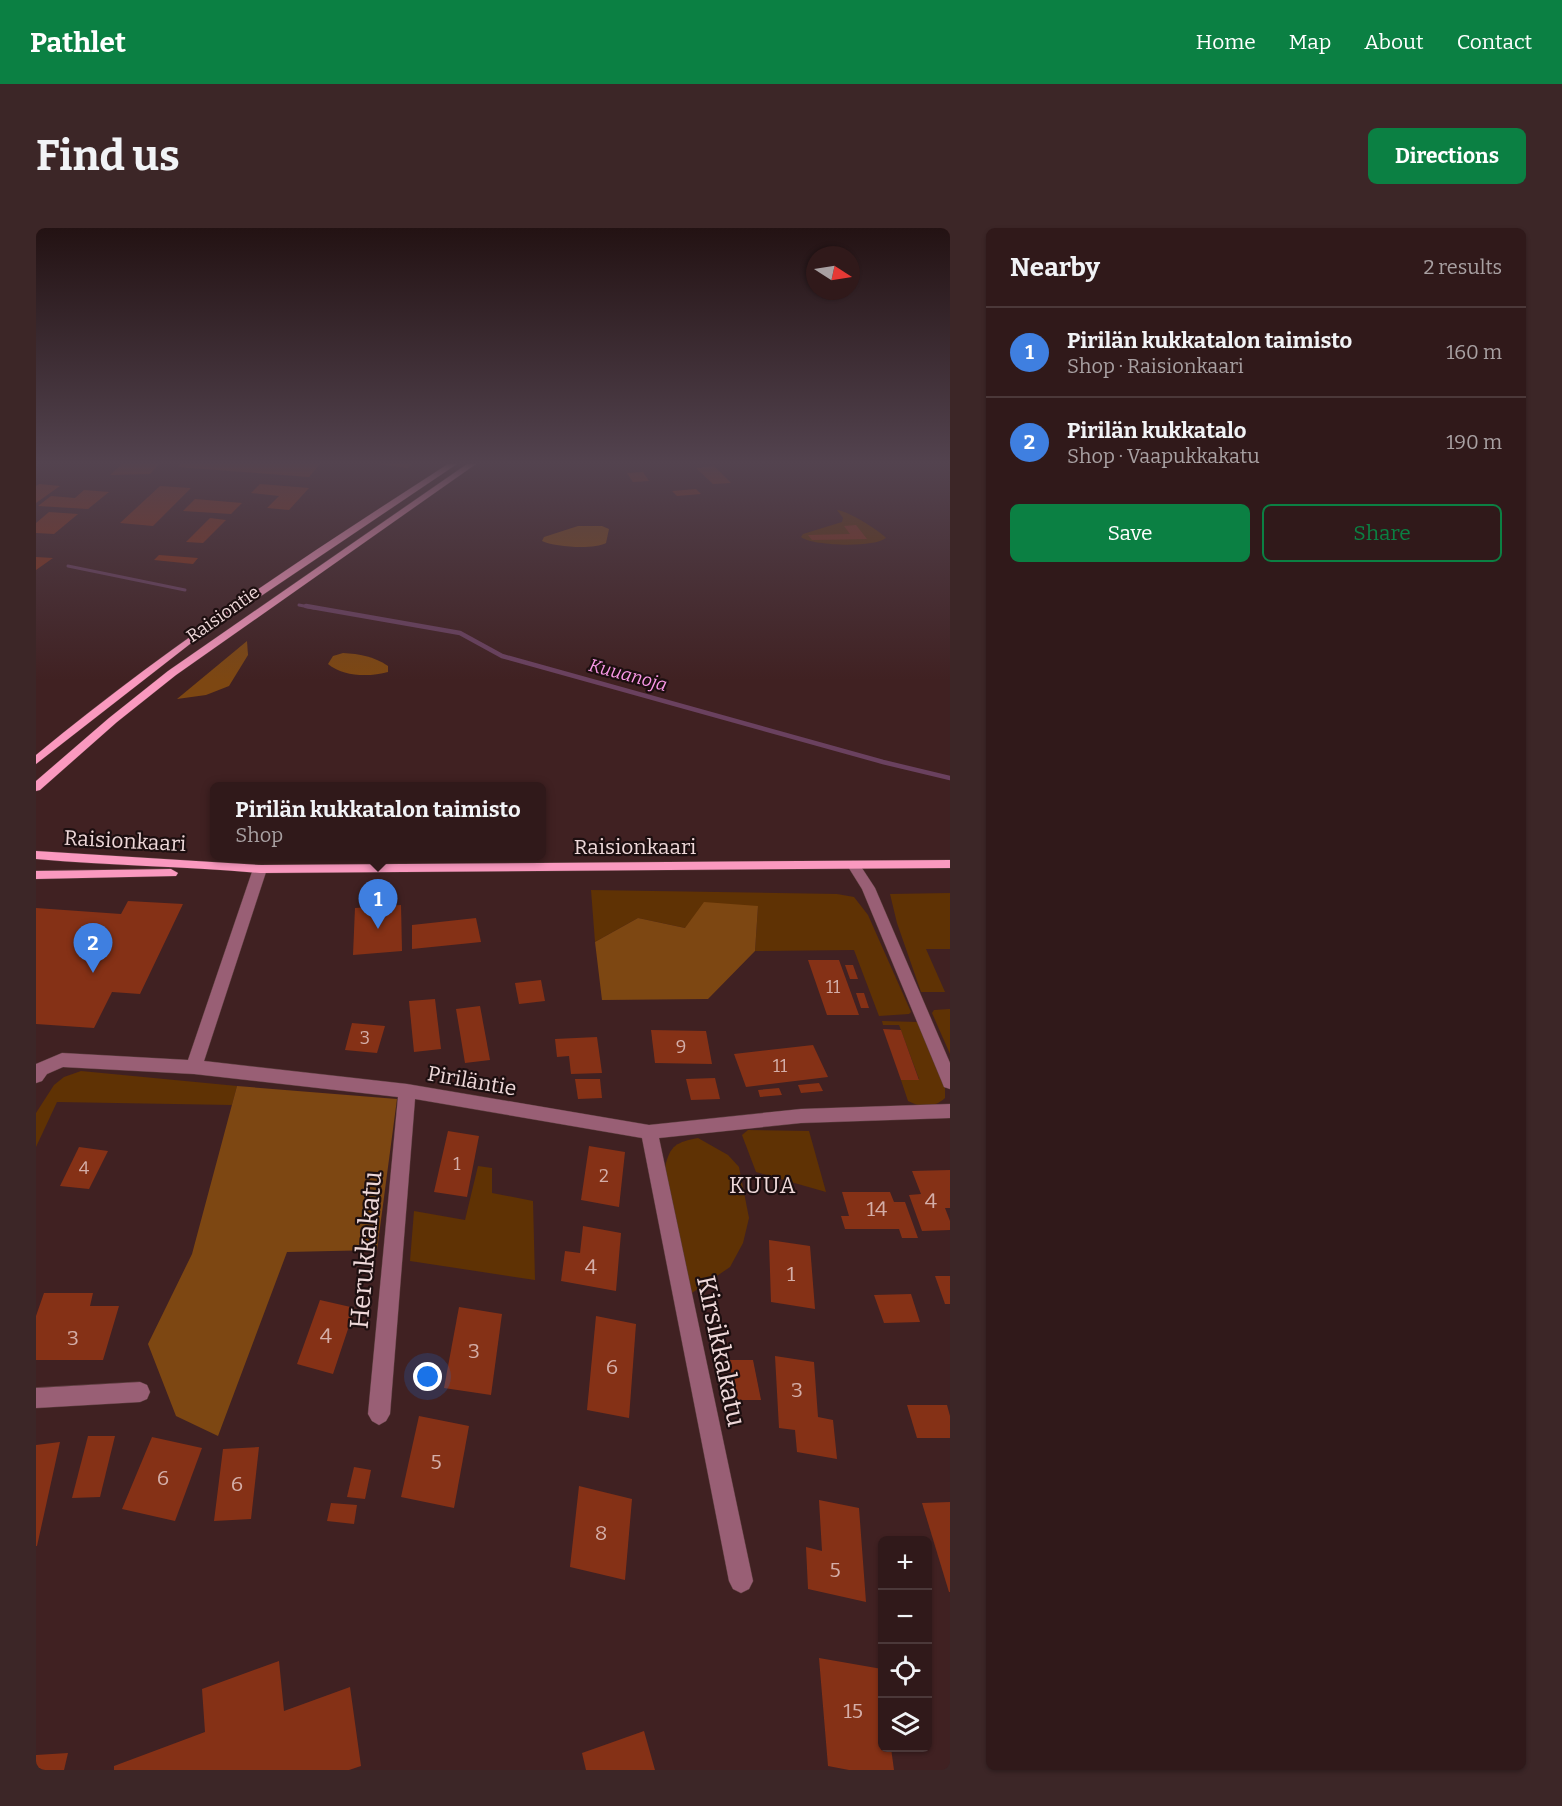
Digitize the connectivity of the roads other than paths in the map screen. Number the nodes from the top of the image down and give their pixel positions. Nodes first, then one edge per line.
1 (347, 536) edge
2 (369, 536) edge
3 (36, 761) edge
4 (36, 787) edge
5 (36, 855) edge
6 (950, 864) edge
7 (853, 865) junction
8 (255, 869) junction
9 (36, 875) edge
10 (194, 1067) junction
11 (36, 1076) edge
12 (950, 1082) edge
13 (407, 1091) junction
14 (950, 1112) edge
15 (649, 1132) junction
16 (140, 1392) dead end
17 (36, 1398) edge
18 (379, 1414) dead end
19 (741, 1581) dead end

1 - 3 main road, Raisiontie
2 - 4 main road, Raisiontie
5 - 8 main road, Raisionkaari
6 - 7 main road, Raisionkaari
7 - 8 main road, Raisionkaari
7 - 12 street
8 - 9 main road, Raisionkaari
8 - 10 street
10 - 11 street, Piriläntie
10 - 13 street, Piriläntie
13 - 15 street, Piriläntie
13 - 18 street, Herukkakatu
14 - 15 street, Piriläntie
15 - 19 street, Kirsikkakatu
16 - 17 street

